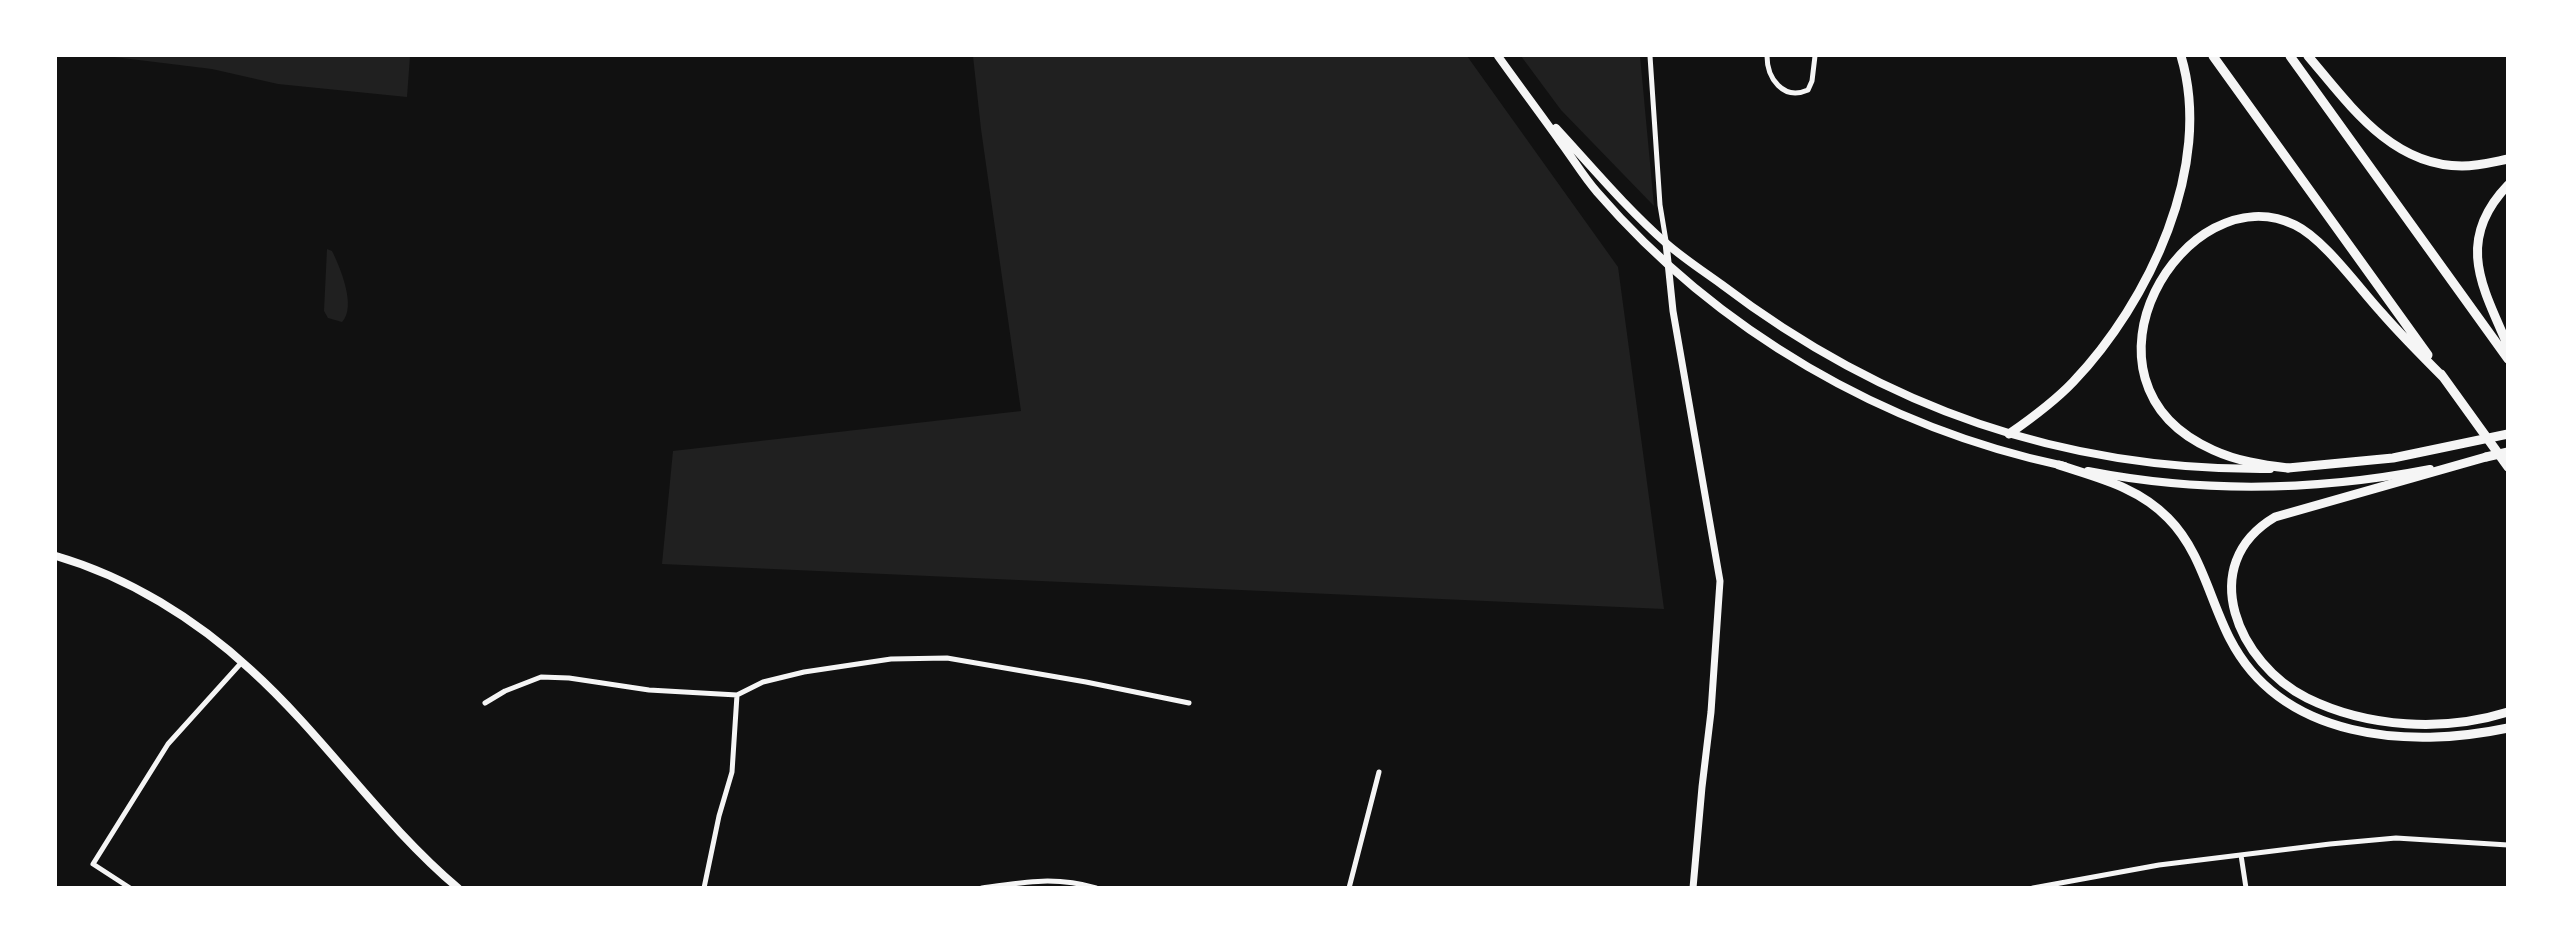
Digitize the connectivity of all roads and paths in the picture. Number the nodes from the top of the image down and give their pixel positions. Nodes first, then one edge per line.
1 (1498, 56) edge
2 (1650, 56) edge
3 (1767, 56) edge
4 (1815, 56) edge
5 (2181, 56) edge
6 (2213, 56) edge
7 (2290, 56) edge
8 (2308, 56) edge
9 (1532, 101) junction
10 (2508, 159) edge
11 (2508, 185) edge
12 (1666, 243) junction
13 (1670, 268) junction
14 (2508, 346) edge
15 (2508, 359) edge
16 (2444, 378) junction
17 (2009, 434) junction
18 (2508, 434) edge
19 (2508, 452) edge
20 (2486, 457) junction
21 (2059, 465) junction
22 (2508, 467) edge
23 (2288, 468) junction
24 (56, 556) edge
25 (242, 662) junction
26 (737, 695) junction
27 (485, 703) dead end
28 (1189, 703) dead end
29 (2508, 712) edge
30 (2508, 728) edge
31 (1379, 772) dead end
32 (2508, 845) edge
33 (2241, 855) junction
34 (130, 888) edge
35 (458, 888) edge
36 (704, 888) edge
37 (982, 888) edge
38 (1096, 888) edge
39 (1349, 888) edge
40 (1693, 888) edge
41 (2033, 888) edge
42 (2246, 888) edge

1 - 9 main road
2 - 12 street
3 - 4 street
5 - 17 highway
6 - 16 highway
7 - 15 highway
8 - 10 highway
9 - 12 main road
9 - 13 main road
11 - 14 highway
12 - 13 street
12 - 17 main road
13 - 21 main road
13 - 40 street
16 - 22 highway
16 - 23 highway
17 - 23 main road
18 - 23 highway
19 - 20 highway
20 - 21 main road
20 - 29 highway
21 - 30 highway
24 - 25 main road
25 - 34 street
25 - 35 main road
26 - 27 street
26 - 28 street
26 - 36 street
31 - 39 street
32 - 33 street
33 - 41 street
33 - 42 street
37 - 38 street

